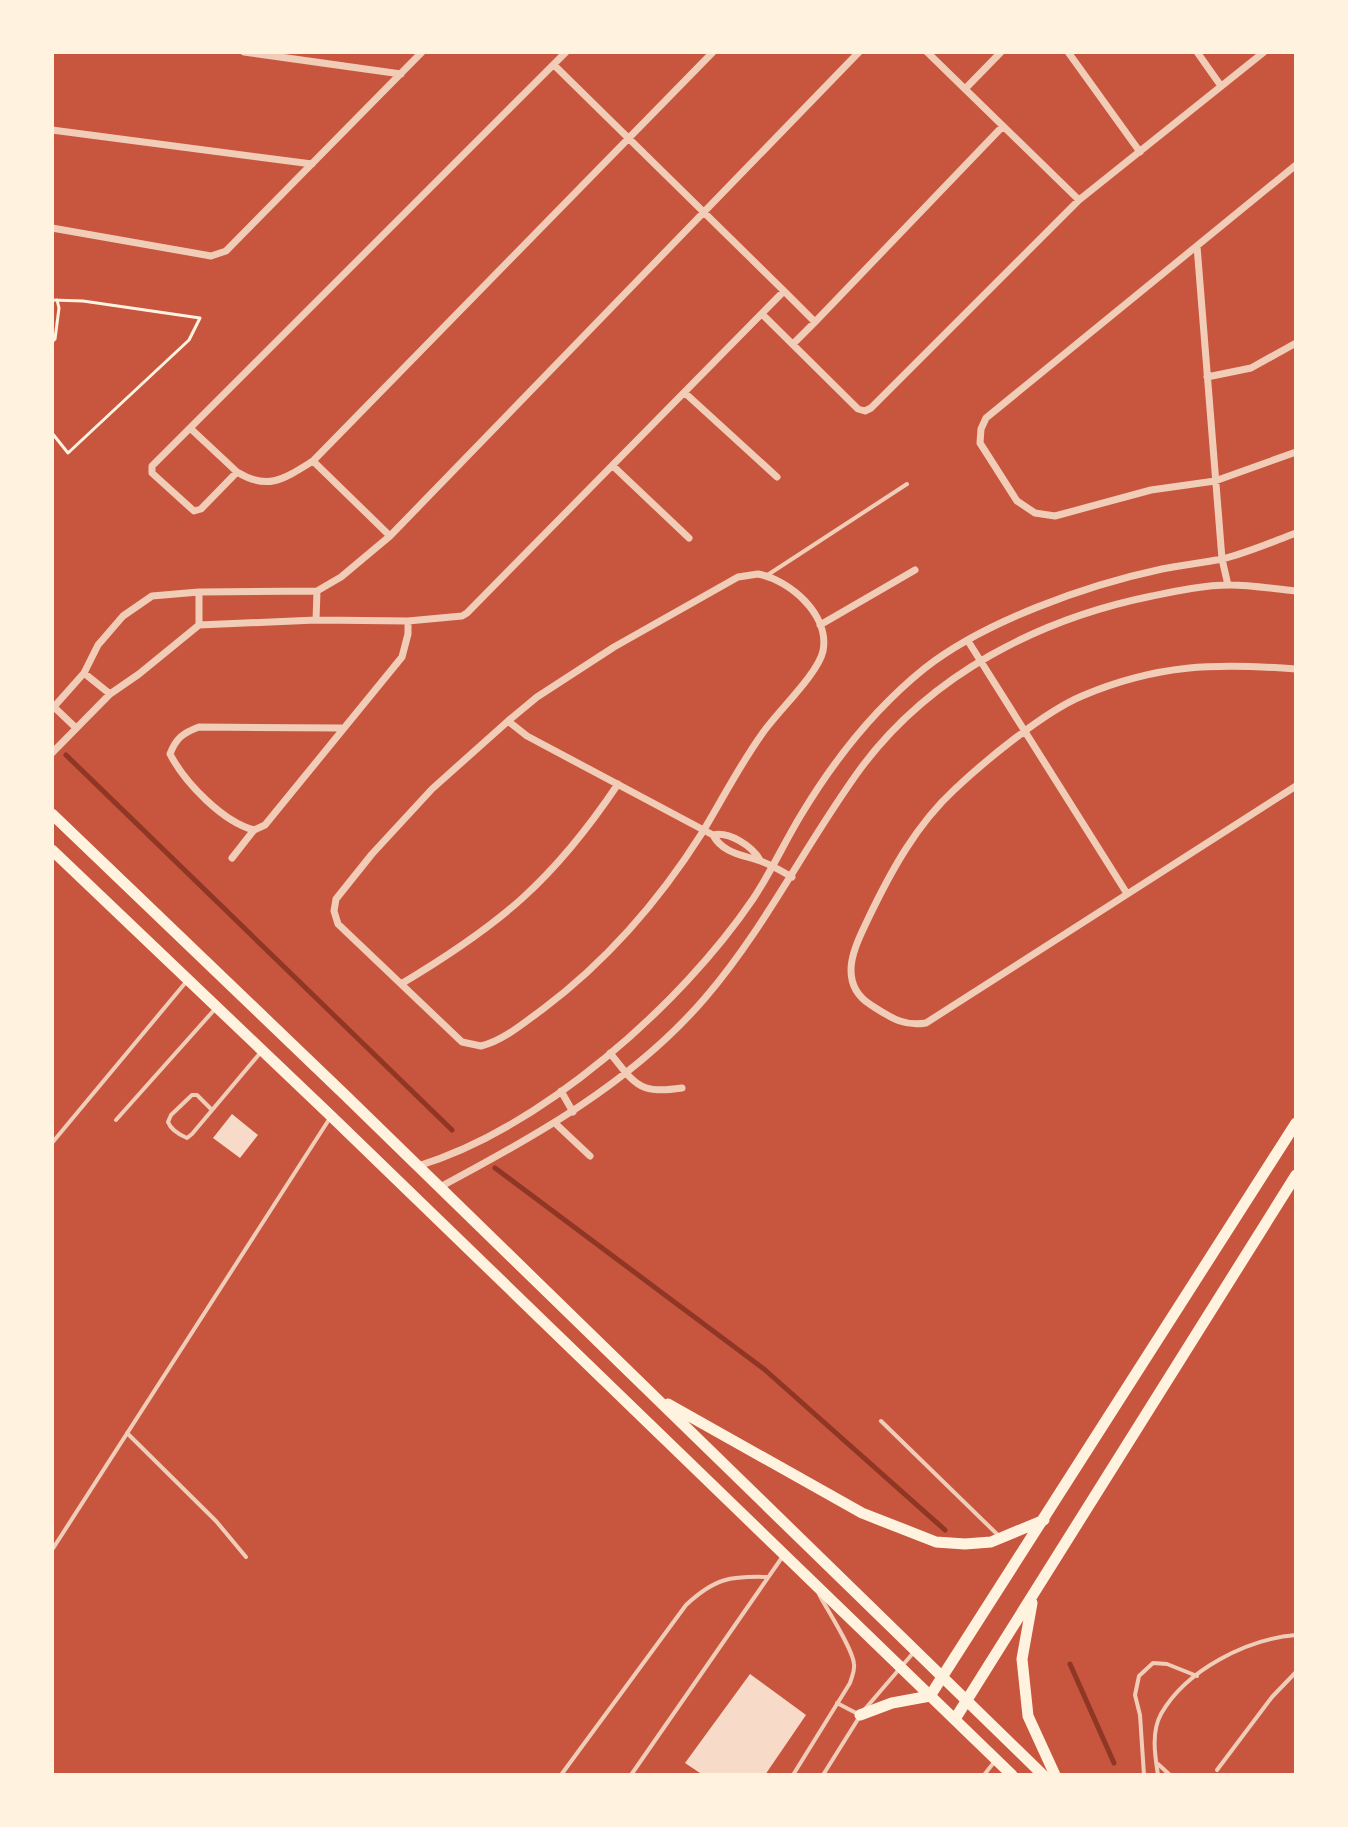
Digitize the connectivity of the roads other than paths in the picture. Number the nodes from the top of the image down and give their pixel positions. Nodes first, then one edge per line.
1 (244, 52) edge
2 (422, 52) edge
3 (566, 52) edge
4 (713, 52) edge
5 (859, 52) edge
6 (927, 52) edge
7 (1001, 52) edge
8 (1068, 52) edge
9 (1197, 52) edge
10 (1264, 52) edge
11 (554, 65) junction
12 (401, 74) junction
13 (1221, 86) junction
14 (965, 89) junction
15 (1003, 126) junction
16 (52, 130) edge
17 (629, 138) junction
18 (1140, 152) junction
19 (312, 164) junction
20 (1296, 165) edge
21 (1079, 200) junction
22 (704, 212) junction
23 (52, 228) edge
24 (1197, 246) junction
25 (784, 291) junction
26 (762, 314) junction
27 (815, 322) junction
28 (1296, 343) edge
29 (793, 344) junction
30 (1207, 377) junction
31 (685, 393) junction
32 (190, 428) junction
33 (1296, 452) edge
34 (313, 461) junction
35 (613, 466) junction
36 (237, 472) junction
37 (777, 477) dead end
38 (1215, 481) junction
39 (907, 484) dead end
40 (1296, 533) edge
41 (390, 536) junction
42 (689, 538) dead end
43 (1222, 559) junction
44 (915, 570) dead end
45 (766, 576) junction
46 (1228, 585) junction
47 (317, 591) junction
48 (1296, 591) edge
49 (199, 592) junction
50 (316, 620) junction
51 (408, 621) junction
52 (199, 625) junction
53 (820, 625) junction
54 (968, 641) junction
55 (980, 660) junction
56 (1296, 669) edge
57 (84, 673) junction
58 (110, 694) junction
59 (53, 708) edge
60 (508, 721) junction
61 (75, 727) junction
62 (341, 728) junction
63 (1024, 732) junction
64 (54, 748) edge
65 (618, 784) junction
66 (1296, 786) edge
67 (52, 814) edge
68 (254, 830) junction
69 (704, 830) junction
70 (52, 850) edge
71 (232, 858) dead end
72 (773, 867) junction
73 (792, 877) junction
74 (1126, 892) junction
75 (188, 980) junction
76 (401, 984) junction
77 (216, 1007) junction
78 (262, 1050) junction
79 (610, 1053) junction
80 (625, 1072) junction
81 (682, 1088) dead end
82 (561, 1091) junction
83 (212, 1110) junction
84 (573, 1112) junction
85 (331, 1116) junction
86 (116, 1120) dead end
87 (1296, 1123) edge
88 (556, 1124) junction
89 (52, 1143) edge
90 (590, 1156) dead end
91 (418, 1166) junction
92 (1296, 1175) edge
93 (440, 1187) junction
94 (652, 1396) junction
95 (881, 1421) dead end
96 (127, 1433) junction
97 (1044, 1520) junction
98 (1002, 1539) junction
99 (52, 1550) edge
100 (784, 1554) junction
101 (246, 1557) dead end
102 (768, 1577) junction
103 (812, 1582) junction
104 (1035, 1593) junction
105 (1296, 1635) edge
106 (915, 1650) junction
107 (900, 1667) junction
108 (1296, 1672) edge
109 (942, 1676) junction
110 (1197, 1676) junction
111 (930, 1696) junction
112 (967, 1700) junction
113 (837, 1702) junction
114 (860, 1715) junction
115 (955, 1719) junction
116 (996, 1759) junction
117 (1156, 1762) junction
118 (1217, 1770) dead end
119 (561, 1775) edge
120 (631, 1775) edge
121 (793, 1775) edge
122 (823, 1775) edge
123 (984, 1775) edge
124 (1012, 1775) edge
125 (1043, 1775) edge
126 (1055, 1775) edge
127 (1144, 1775) edge
128 (1158, 1775) edge
129 (1170, 1775) edge

1 - 12 street
2 - 12 street
3 - 11 street
4 - 17 street
5 - 22 street
6 - 14 street
7 - 14 street
8 - 18 street
9 - 13 street
10 - 13 street
11 - 17 street
11 - 32 street
12 - 19 street
13 - 18 street
14 - 15 street
15 - 21 street
15 - 27 street
16 - 19 street
17 - 22 street
17 - 34 street
18 - 21 street
19 - 23 street
20 - 24 street
21 - 29 street
22 - 25 street
22 - 41 street
24 - 30 street
24 - 38 street
25 - 26 street
25 - 27 street
26 - 29 street
26 - 31 street
27 - 29 street
28 - 30 street
30 - 38 street
31 - 35 street
31 - 37 street
32 - 36 street
32 - 36 street
33 - 38 street
34 - 36 street
34 - 41 street
35 - 42 street
35 - 51 street
38 - 43 street
39 - 45 lane
40 - 43 street
41 - 47 street
43 - 46 street
43 - 54 street
44 - 53 street
45 - 53 street
45 - 60 street
46 - 48 street
46 - 55 street
47 - 49 street
47 - 50 street
49 - 52 street
49 - 57 street
50 - 51 street
50 - 52 street
51 - 62 street
52 - 58 street
53 - 69 street
54 - 55 street
54 - 72 street
55 - 63 street
55 - 73 street
56 - 63 street
57 - 58 street
57 - 59 street
58 - 61 street
59 - 61 street
60 - 65 street
60 - 76 street
61 - 64 street
62 - 68 street
62 - 68 street
63 - 74 street
63 - 74 street
65 - 69 street
65 - 76 street
66 - 74 street
67 - 91 main road
68 - 71 street
69 - 72 street
69 - 76 street
70 - 75 main road
72 - 73 street
72 - 79 street
73 - 80 street
75 - 77 main road
75 - 89 lane
77 - 78 main road
77 - 86 lane
78 - 83 lane
78 - 85 main road
79 - 80 street
79 - 82 street
80 - 81 street
80 - 84 street
82 - 84 street
82 - 91 street
83 - 83 lane
84 - 88 street
85 - 96 lane
85 - 100 main road
87 - 97 main road
88 - 90 street
88 - 93 street
91 - 93 main road
92 - 104 main road
93 - 94 main road
94 - 98 main road
94 - 106 main road
95 - 98 lane
96 - 99 lane
96 - 101 lane
97 - 98 main road
97 - 109 main road
100 - 102 lane
100 - 103 main road
102 - 119 lane
102 - 120 lane
103 - 107 main road
103 - 113 lane
104 - 112 main road
104 - 126 main road
105 - 110 lane
106 - 107 lane
106 - 109 main road
107 - 111 main road
107 - 114 lane
108 - 118 lane
109 - 111 main road
109 - 112 main road
110 - 117 lane
110 - 127 lane
111 - 114 main road
111 - 115 main road
112 - 115 main road
112 - 125 main road
113 - 114 lane
113 - 121 lane
114 - 122 lane
115 - 116 main road
116 - 123 lane
116 - 124 main road
117 - 128 lane
117 - 129 lane

